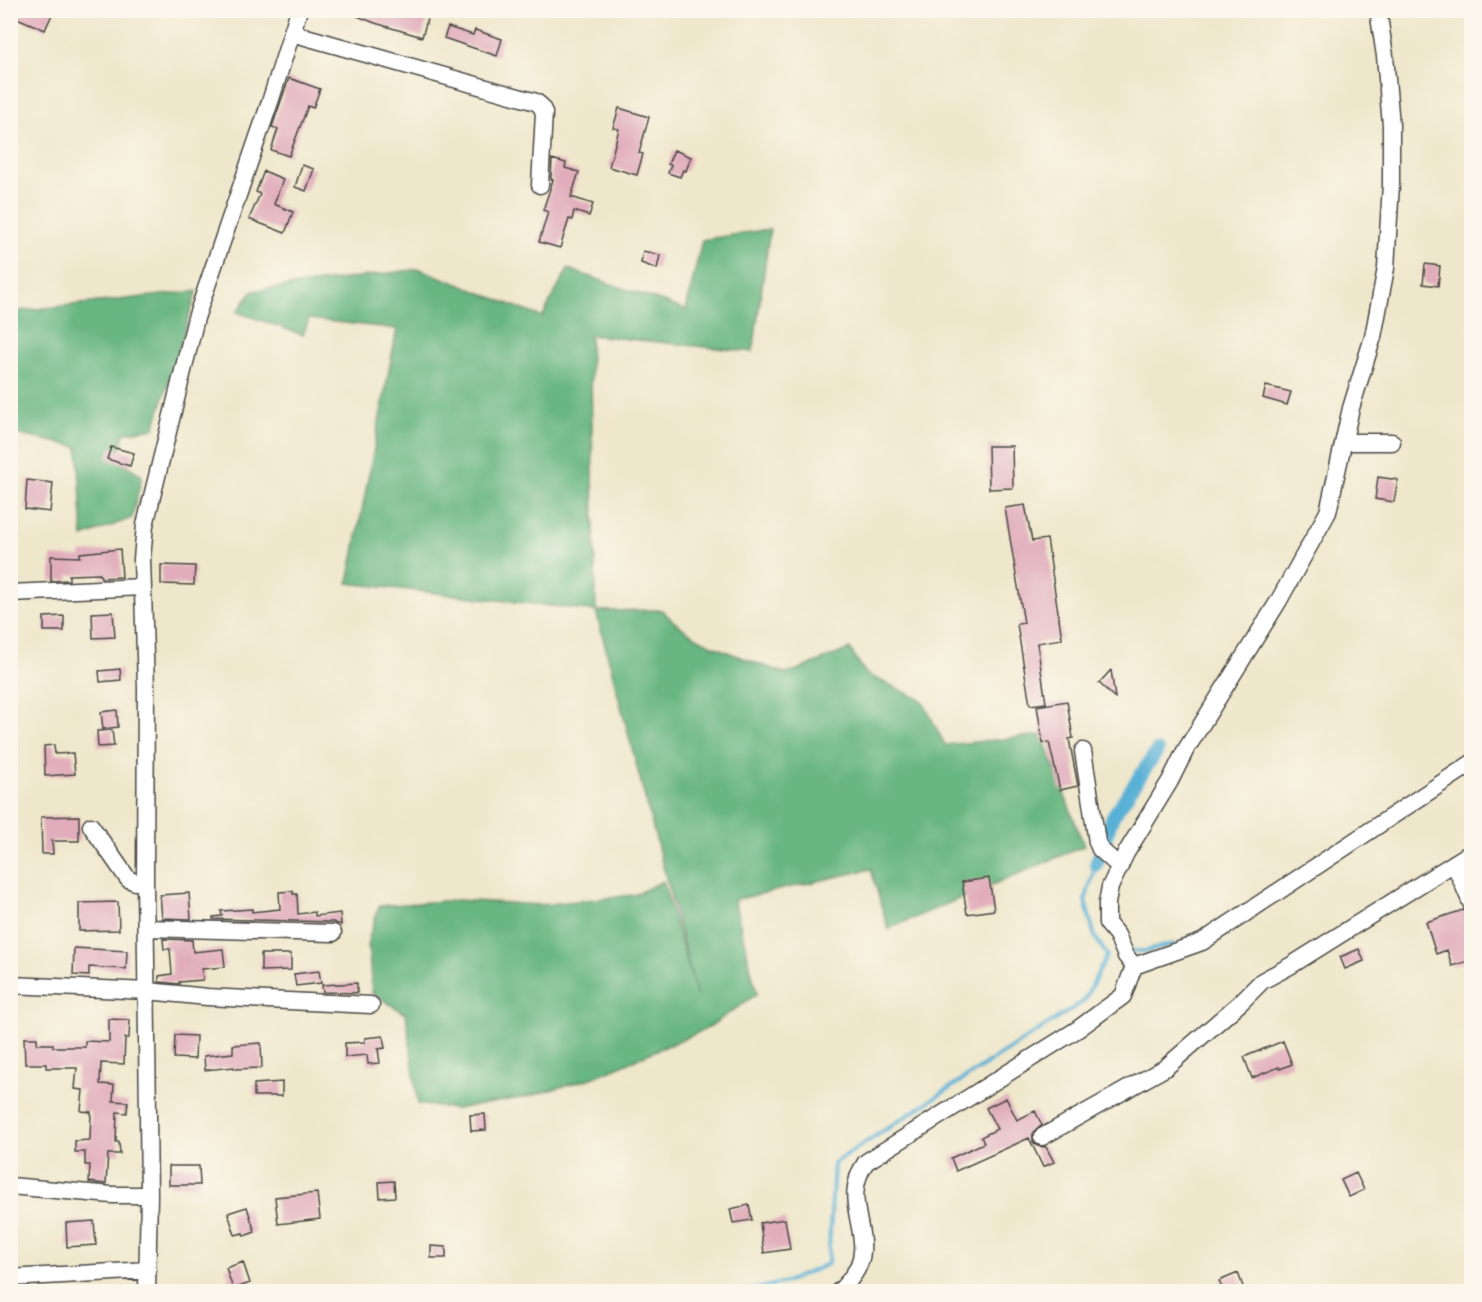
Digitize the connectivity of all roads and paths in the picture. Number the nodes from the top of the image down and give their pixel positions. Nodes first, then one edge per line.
1 (299, 10) edge
2 (1378, 10) edge
3 (292, 33) junction
4 (540, 186) dead end
5 (1344, 442) junction
6 (1392, 442) dead end
7 (143, 587) junction
8 (10, 593) edge
9 (1083, 751) dead end
10 (1472, 763) edge
11 (91, 826) dead end
12 (1472, 852) edge
13 (1454, 863) junction
14 (1117, 865) junction
15 (145, 881) junction
16 (1472, 905) edge
17 (146, 928) junction
18 (333, 933) dead end
19 (1130, 961) junction
20 (10, 985) edge
21 (148, 991) junction
22 (371, 1005) dead end
23 (1042, 1137) dead end
24 (10, 1186) edge
25 (149, 1195) junction
26 (148, 1270) junction
27 (10, 1278) edge
28 (147, 1292) edge
29 (838, 1292) edge

1 - 3 street
2 - 5 street
3 - 4 street
3 - 7 street
5 - 6 street
5 - 14 street
7 - 8 street
7 - 15 street
9 - 14 street
10 - 19 street
11 - 15 street
12 - 13 street
13 - 16 street
13 - 23 street
14 - 19 street
15 - 17 street
17 - 18 street
17 - 21 street
19 - 29 street
20 - 21 street
21 - 22 street
21 - 25 street
24 - 25 street
25 - 26 street
26 - 27 street
26 - 28 street

